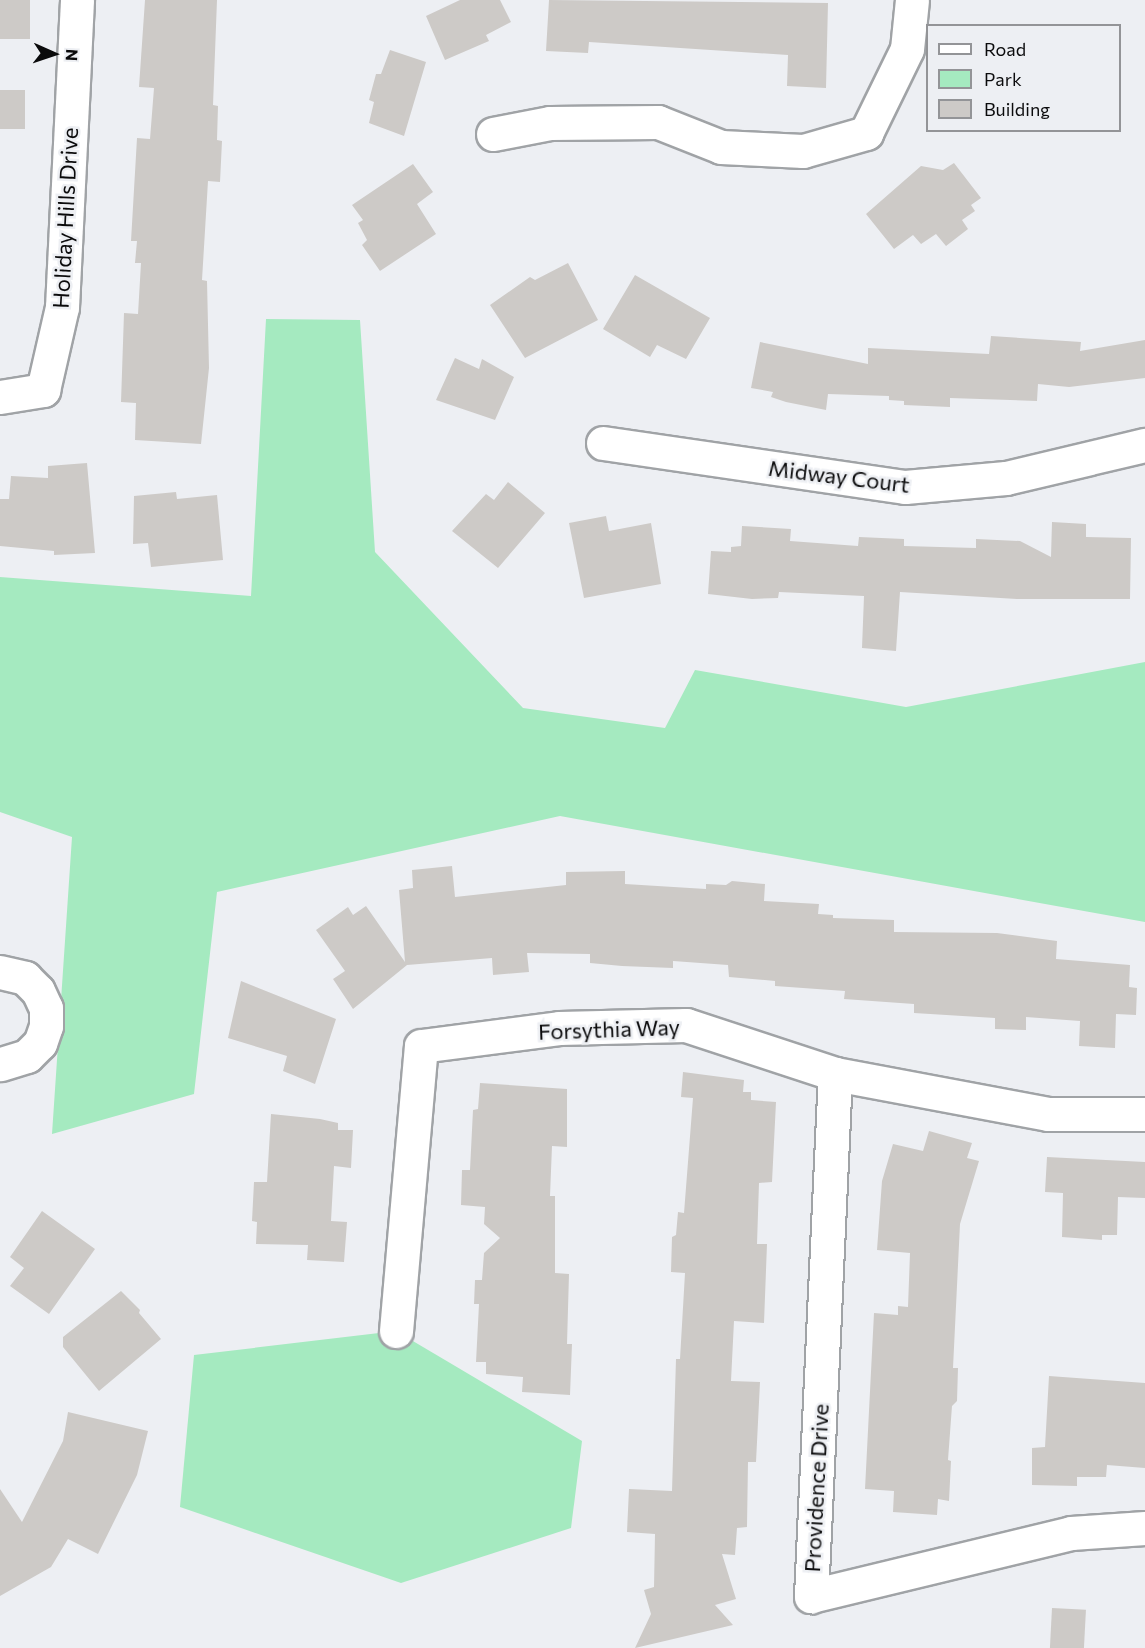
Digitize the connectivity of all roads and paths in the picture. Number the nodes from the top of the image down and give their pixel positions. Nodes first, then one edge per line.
1 (77, 0) edge
2 (912, 0) edge
3 (493, 134) dead end
4 (0, 397) edge
5 (603, 443) dead end
6 (1145, 445) edge
7 (0, 972) edge
8 (0, 1064) edge
9 (835, 1074) junction
10 (1145, 1114) edge
11 (396, 1330) dead end
12 (1145, 1528) edge

1 - 4 street, Holiday Hills Drive
2 - 3 street
5 - 6 street, Midway Court
7 - 8 street
9 - 10 street, Forsythia Way
9 - 11 street, Forsythia Way
9 - 12 street, Providence Drive

